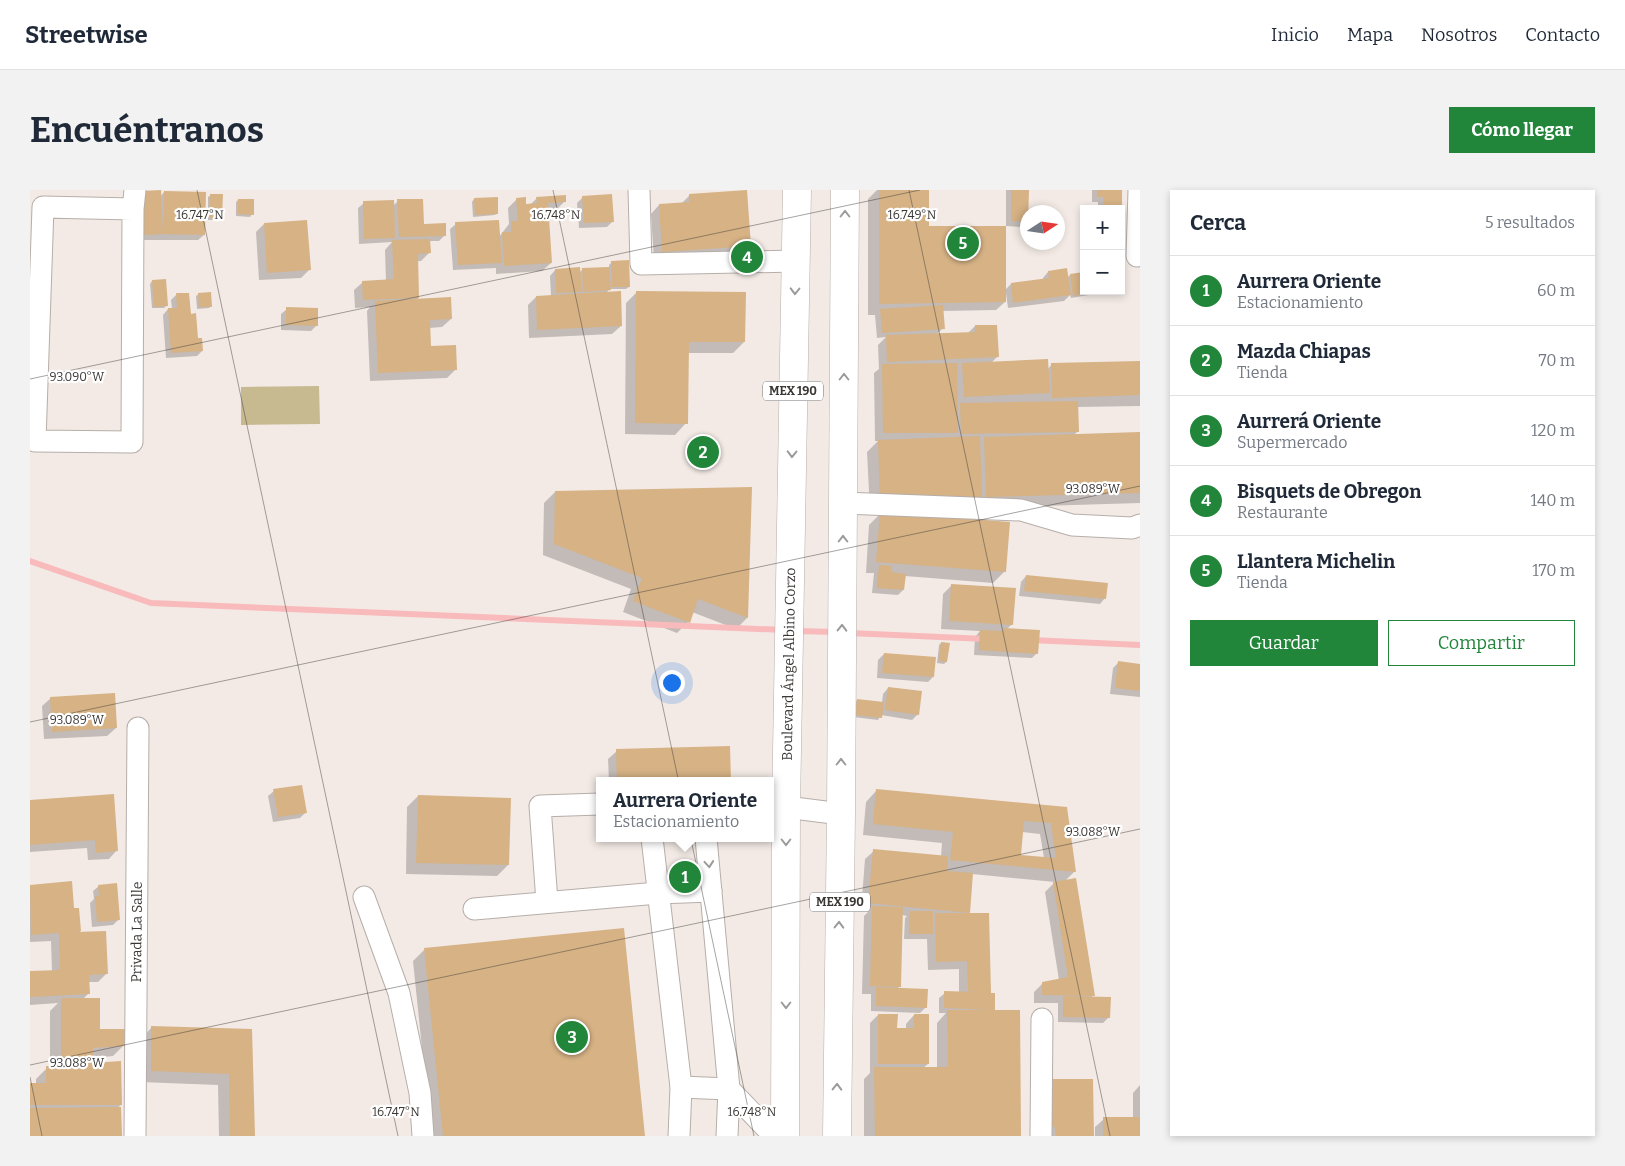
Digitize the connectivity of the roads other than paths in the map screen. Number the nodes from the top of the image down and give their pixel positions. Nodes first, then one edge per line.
1 (639, 190) edge
2 (797, 190) edge
3 (845, 190) edge
4 (1139, 190) edge
5 (134, 200) edge
6 (1137, 256) dead end
7 (796, 261) junction
8 (843, 503) junction
9 (1140, 525) edge
10 (138, 728) dead end
11 (596, 804) edge
12 (778, 806) edge
13 (841, 814) junction
14 (652, 842) edge
15 (706, 842) edge
16 (711, 891) junction
17 (658, 893) junction
18 (364, 897) dead end
19 (547, 902) junction
20 (474, 909) dead end
21 (1042, 1019) dead end
22 (681, 1087) junction
23 (729, 1089) junction
24 (135, 1136) edge
25 (423, 1136) edge
26 (679, 1136) edge
27 (727, 1136) edge
28 (774, 1136) edge
29 (786, 1136) edge
30 (837, 1136) edge
31 (1041, 1136) edge

1 - 7 street
2 - 7 main road, Boulevard Ángel Albino Corzo / MEX 190
8 -> 3 main road, MEX 190
4 - 6 street
5 - 5 street
7 -> 12 main road, Boulevard Ángel Albino Corzo / MEX 190
8 - 9 street
13 -> 8 main road, MEX 190
10 - 24 street, Privada La Salle
11 - 19 street
12 - 13 street
12 -> 29 main road, Boulevard Ángel Albino Corzo / MEX 190
30 -> 13 main road, MEX 190
14 - 17 street
15 -> 16 street
16 - 17 street
16 - 23 street
17 - 19 street
17 - 22 street
18 - 25 street
19 - 20 street
21 - 31 street
22 - 23 street
22 - 26 street
23 - 27 street
23 - 28 street

